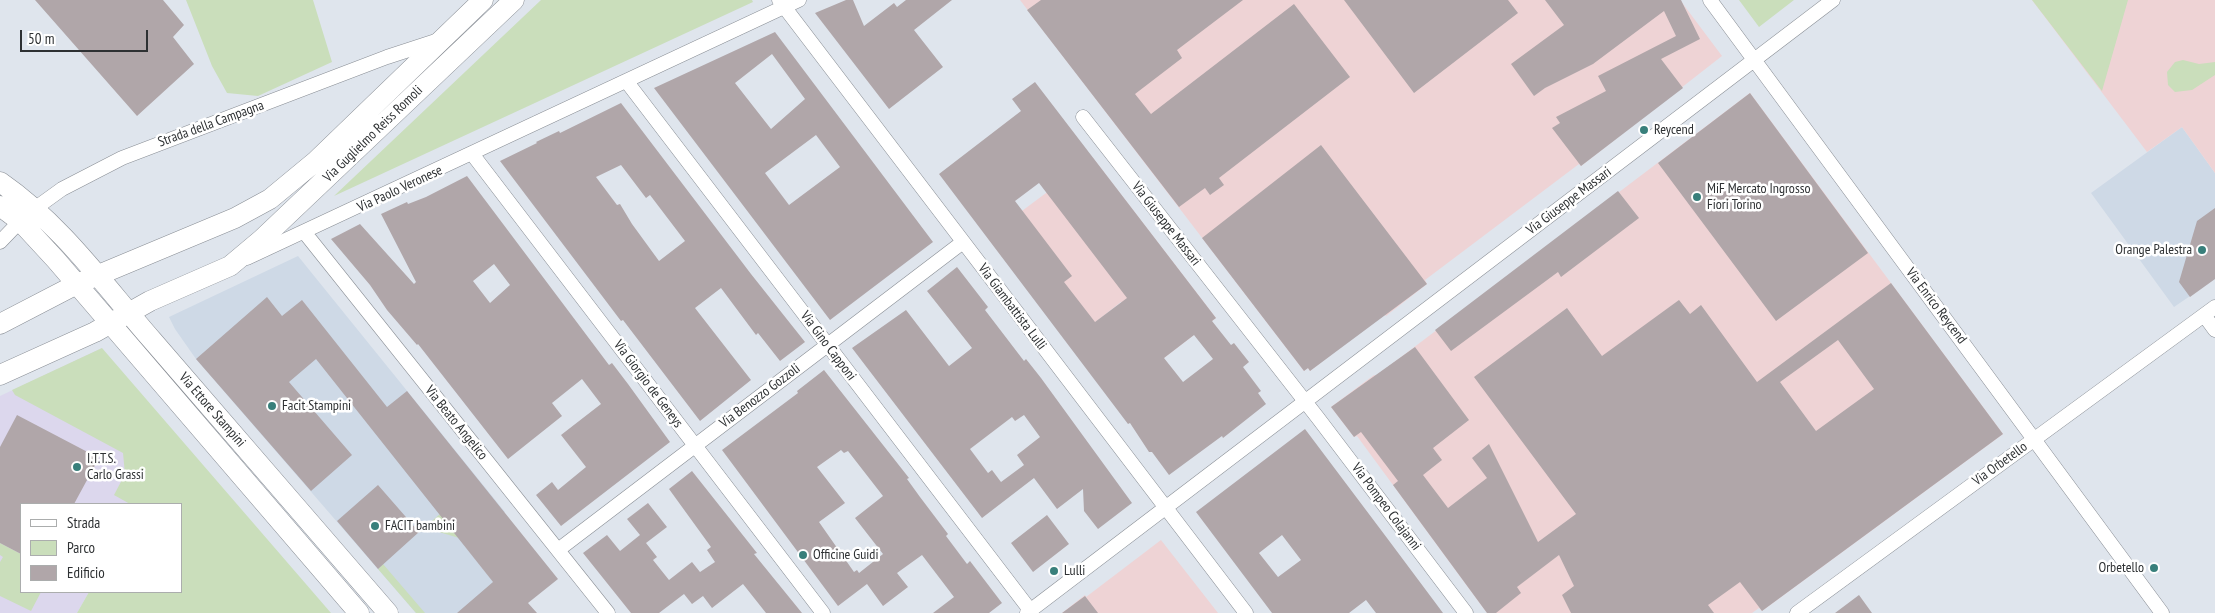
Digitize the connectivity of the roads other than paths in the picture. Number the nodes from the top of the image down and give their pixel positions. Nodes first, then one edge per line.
1 (483, 0) edge
2 (514, 0) edge
3 (799, 0) edge
4 (1710, 0) edge
5 (1834, 0) edge
6 (782, 3) edge
7 (442, 39) junction
8 (1754, 60) junction
9 (627, 82) junction
10 (1083, 117) dead end
11 (473, 155) junction
12 (0, 182) edge
13 (0, 206) edge
14 (36, 208) junction
15 (20, 221) junction
16 (305, 233) junction
17 (0, 242) edge
18 (963, 242) junction
19 (230, 266) junction
20 (99, 274) junction
21 (77, 284) junction
22 (2210, 311) edge
23 (130, 312) junction
24 (0, 324) edge
25 (111, 324) junction
26 (2215, 330) edge
27 (827, 345) junction
28 (0, 376) edge
29 (1305, 401) junction
30 (2035, 439) junction
31 (695, 445) junction
32 (1165, 507) junction
33 (558, 550) junction
34 (1028, 612) edge
35 (360, 613) edge
36 (388, 613) edge
37 (608, 613) edge
38 (823, 613) edge
39 (1246, 613) edge
40 (1466, 613) edge
41 (1797, 613) edge
42 (2162, 613) edge

1 - 7 main road, Via Guglielmo Reiss Romoli
2 - 19 main road, Via Guglielmo Reiss Romoli
3 - 6 street, Via Paolo Veronese
4 - 8 street, Via Enrico Reycend
5 - 8 street, Via Giuseppe Massari
6 - 9 street, Via Paolo Veronese
6 - 18 street, Via Giambattista Lulli
7 - 14 street, Strada della Campagna
7 - 20 main road, Via Guglielmo Reiss Romoli
8 - 29 street, Via Giuseppe Massari
8 - 30 street, Via Enrico Reycend
9 - 11 street, Via Paolo Veronese
9 - 27 street, Via Gino Capponi
10 - 29 street, Via Giuseppe Massari
11 - 16 street, Via Paolo Veronese
11 - 31 street, Via Giorgio de Geneys
12 - 14 main road, Via Ettore Stampini
13 - 15 main road, Via Ettore Stampini
14 - 15 street, Strada della Campagna
14 - 20 main road, Via Ettore Stampini
15 - 17 street, Strada della Campagna
15 - 21 main road, Via Ettore Stampini
16 - 19 street, Via Paolo Veronese
16 - 33 street, Via Beato Angelico
18 - 27 street, Via Benozzo Gozzoli
18 - 32 street, Via Giambattista Lulli
19 - 23 main road, Via Paolo Veronese
20 - 21 main road
20 - 23 main road, Via Ettore Stampini
21 - 24 main road
21 - 25 main road, Via Ettore Stampini
22 - 26 street, Via Orbetello
22 - 30 street, Via Orbetello
23 - 25 main road, Via Paolo Veronese
23 - 36 main road, Via Ettore Stampini
25 - 28 main road, Via Paolo Veronese
25 - 35 main road, Via Ettore Stampini
27 - 31 street, Via Benozzo Gozzoli
27 - 34 street, Via Gino Capponi
29 - 32 street, Via Giuseppe Massari
29 - 40 street, Via Pompeo Colajanni
30 - 41 street, Via Orbetello
30 - 42 street, Via Enrico Reycend
31 - 33 street, Via Benozzo Gozzoli
31 - 38 street, Via Giorgio de Geneys
32 - 34 street, Via Giuseppe Massari
32 - 39 street, Via Giambattista Lulli
33 - 37 street, Via Beato Angelico

